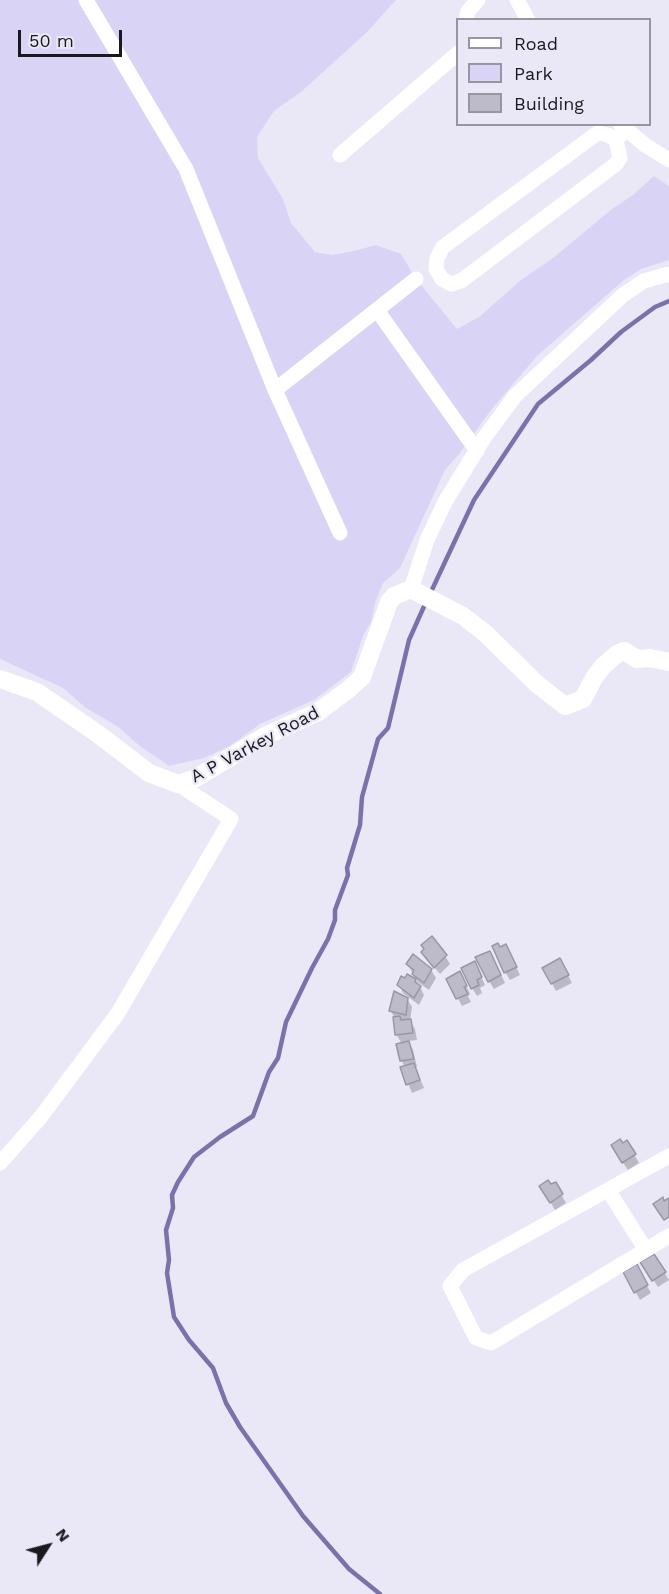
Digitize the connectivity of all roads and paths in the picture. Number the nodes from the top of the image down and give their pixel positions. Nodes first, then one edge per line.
1 (86, 0) edge
2 (478, 0) edge
3 (517, 0) edge
4 (466, 18) edge
5 (527, 18) edge
6 (456, 55) edge
7 (620, 131) edge
8 (340, 155) dead end
9 (669, 160) edge
10 (669, 274) edge
11 (416, 279) dead end
12 (377, 310) junction
13 (274, 390) junction
14 (477, 451) junction
15 (340, 533) dead end
16 (417, 595) junction
17 (669, 662) edge
18 (0, 679) edge
19 (178, 784) junction
20 (669, 1156) edge
21 (0, 1163) edge
22 (608, 1190) junction
23 (669, 1236) edge
24 (646, 1250) junction

1 - 13 street
2 - 4 street
3 - 5 street
6 - 8 street
7 - 7 street
7 - 9 street
10 - 14 street
11 - 12 street
12 - 13 street
12 - 14 street
13 - 15 street
14 - 16 street
16 - 17 street
16 - 19 street, A P Varkey Road
18 - 19 street, A P Varkey Road
19 - 21 street
20 - 22 street
22 - 24 street
22 - 24 street
23 - 24 street

